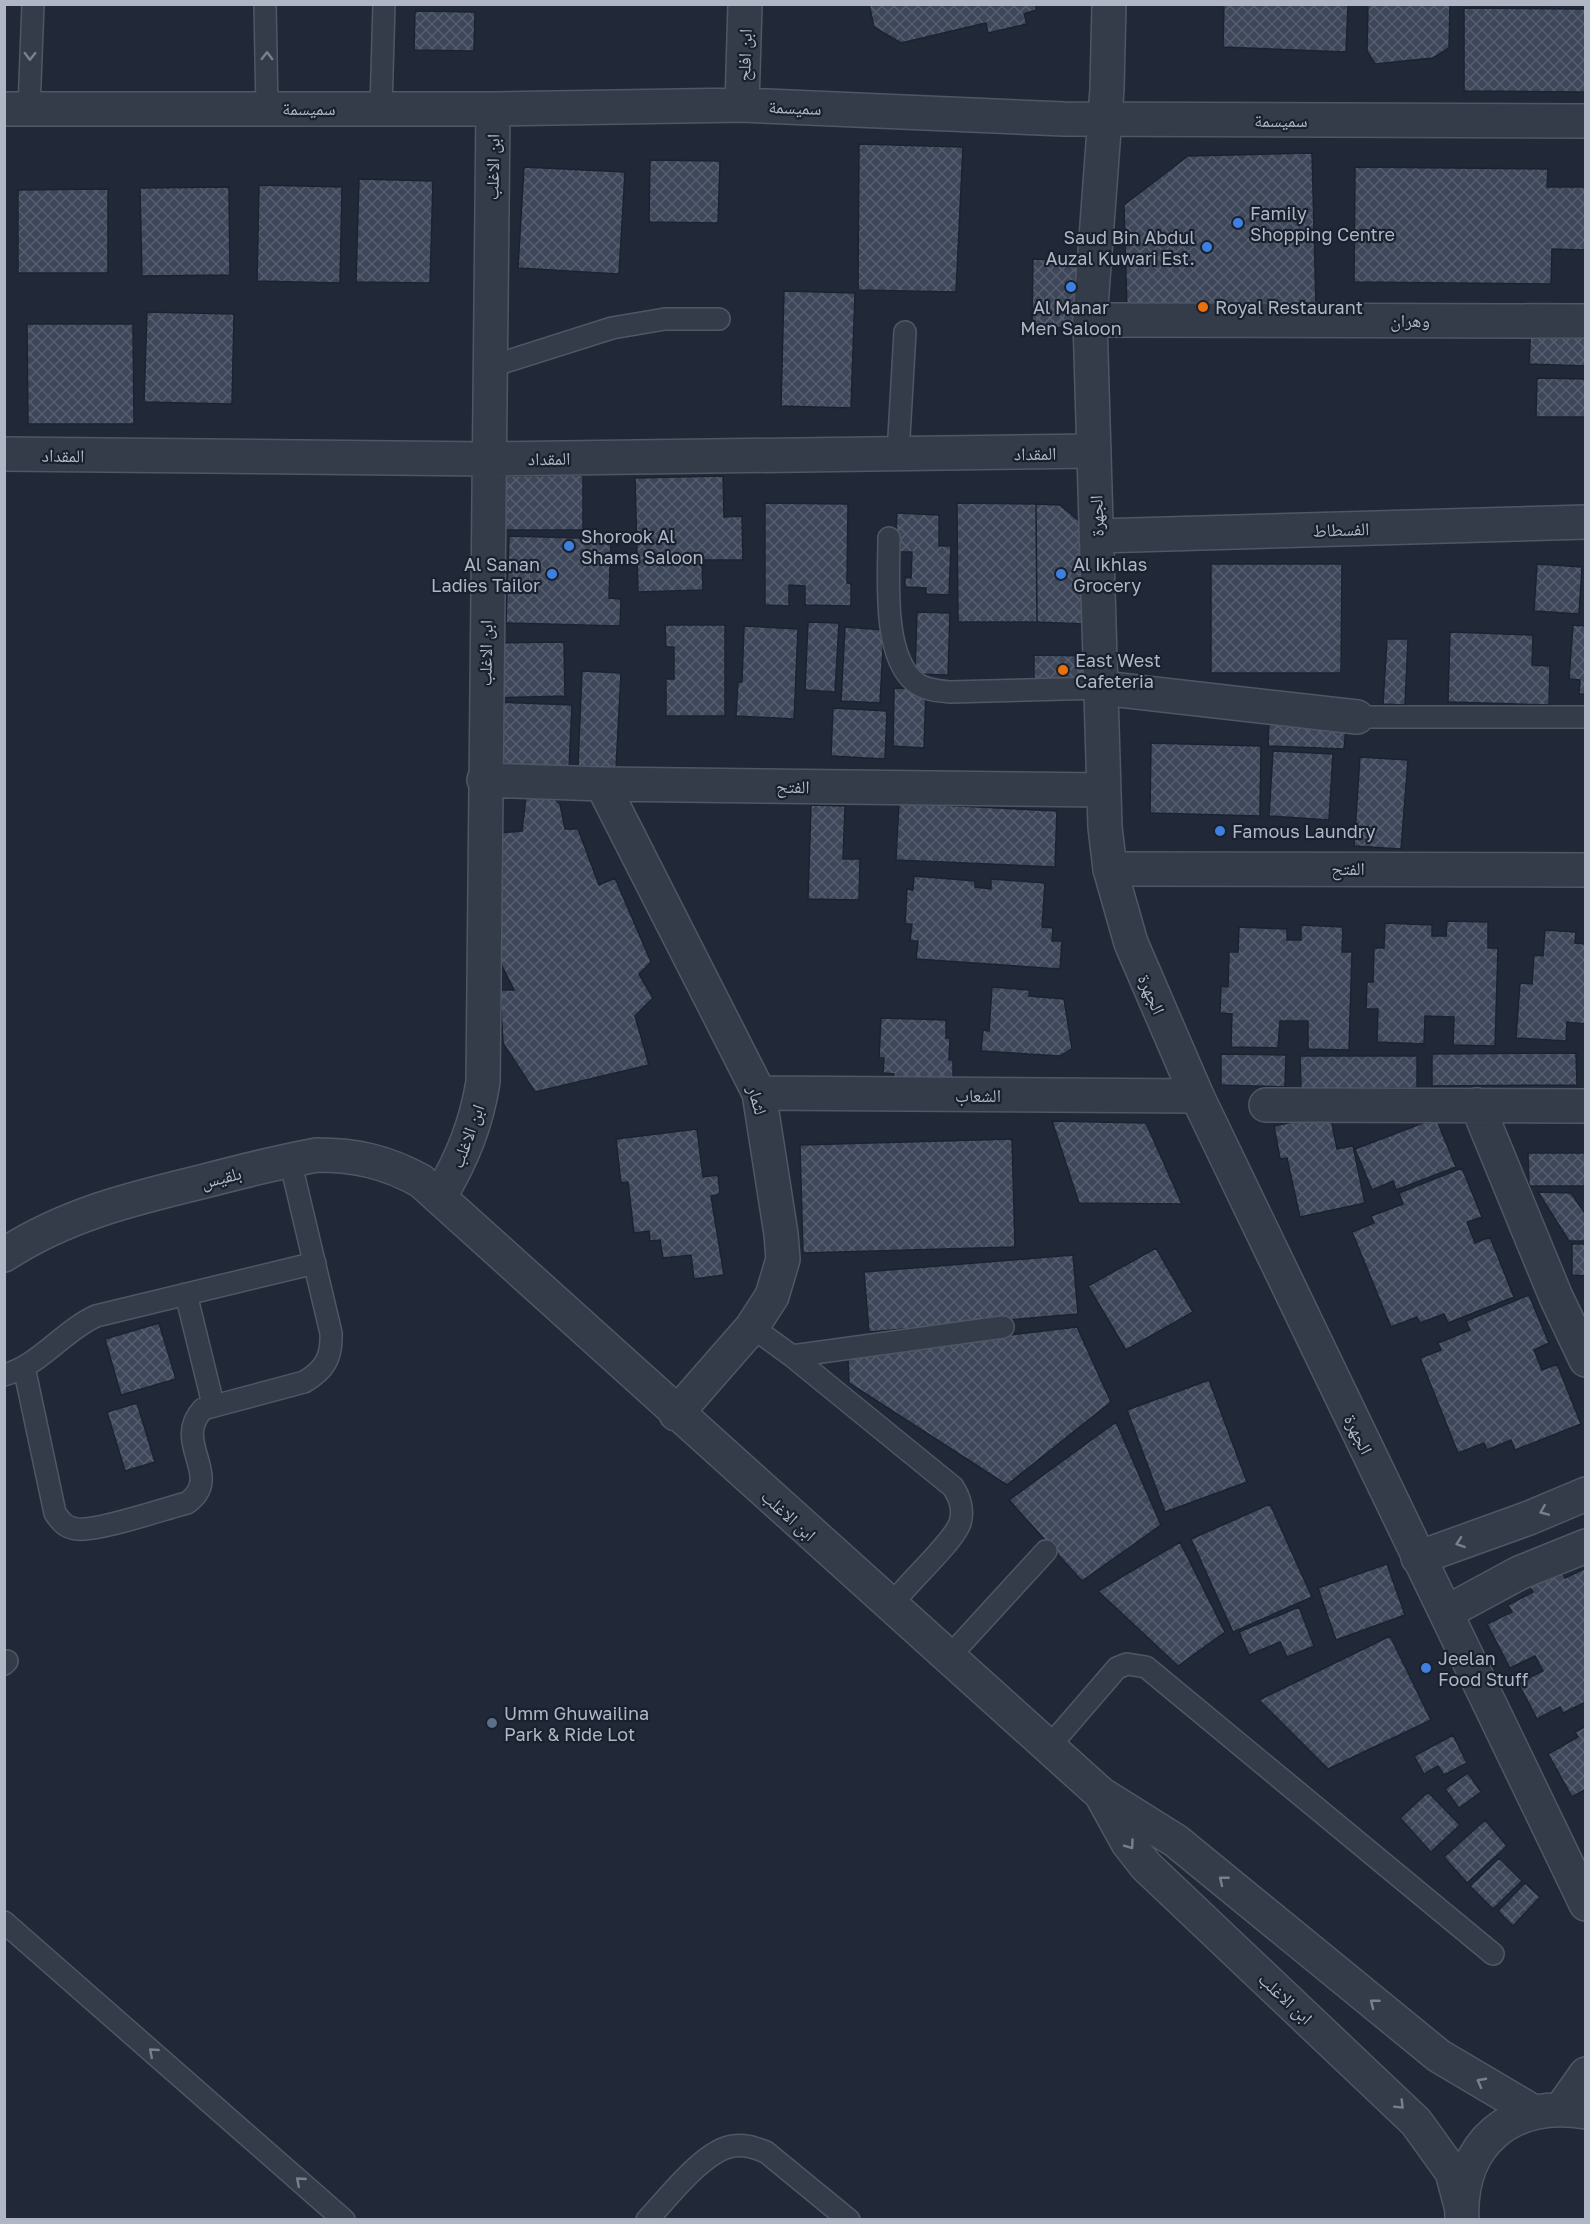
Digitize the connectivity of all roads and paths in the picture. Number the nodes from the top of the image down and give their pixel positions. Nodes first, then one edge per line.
1 (33, 4) edge
2 (266, 4) edge
3 (384, 4) edge
4 (746, 4) edge
5 (1109, 4) edge
6 (741, 105) junction
7 (267, 108) junction
8 (381, 108) junction
9 (493, 108) junction
10 (17, 109) edge
11 (1105, 119) junction
12 (1586, 121) edge
13 (719, 319) dead end
14 (1090, 320) junction
15 (1586, 321) edge
16 (905, 332) dead end
17 (489, 367) junction
18 (1094, 451) junction
19 (4, 454) edge
20 (898, 454) junction
21 (488, 459) junction
22 (1586, 522) edge
23 (1097, 536) junction
24 (889, 538) dead end
25 (1102, 688) junction
26 (1357, 717) joint
27 (1586, 717) edge
28 (484, 780) junction
29 (602, 784) junction
30 (1102, 790) junction
31 (1110, 868) junction
32 (1586, 870) edge
33 (759, 1093) junction
34 (1197, 1096) junction
35 (1266, 1105) dead end
36 (1477, 1105) junction
37 (1586, 1106) edge
38 (290, 1160) junction
39 (440, 1196) junction
40 (4, 1255) edge
41 (315, 1263) junction
42 (186, 1294) junction
43 (1571, 1296) edge
44 (752, 1327) junction
45 (1004, 1327) dead end
46 (792, 1356) junction
47 (1586, 1360) edge
48 (14, 1371) edge
49 (213, 1404) junction
50 (676, 1414) junction
51 (1586, 1494) edge
52 (1586, 1546) edge
53 (1046, 1551) dead end
54 (1418, 1558) junction
55 (891, 1606) junction
56 (1447, 1612) junction
57 (948, 1658) junction
58 (1048, 1748) junction
59 (1101, 1794) junction
60 (1584, 1907) edge
61 (4, 1922) edge
62 (1492, 1954) dead end
63 (1586, 2074) edge
64 (1560, 2110) edge
65 (1462, 2216) edge
66 (344, 2220) edge
67 (647, 2220) edge
68 (849, 2220) edge

1 -> 10 lane
7 -> 2 lane
3 - 8 lane
4 - 6 street, ابن افلح
5 - 11 street, الجهرة
6 - 9 street, سميسمة
6 - 11 street, سميسمة
7 - 8 street, سميسمة
7 - 10 street, سميسمة
8 - 9 street, سميسمة
9 - 17 street, ابن الاغلب
11 - 12 street, سميسمة
11 - 14 street, الجهرة
13 - 17 lane
14 - 15 street, وهران
14 - 18 street, الجهرة
16 - 20 lane
17 - 21 street, ابن الاغلب
18 - 20 street, المقداد
18 - 23 street, الجهرة
19 - 21 street, المقداد
20 - 21 street, المقداد
21 - 28 street, ابن الاغلب
22 - 23 street, الفسطاط
23 - 25 street, الجهرة
24 - 25 lane
25 - 26 street
25 - 30 street, الجهرة
26 - 27 lane
28 - 29 street, الفتح
28 - 39 street, ابن الاغلب
29 - 30 street, الفتح
29 - 33 street, لثمار
30 - 31 street, الجهرة
31 - 32 street, الفتح
31 - 34 street, الجهرة
33 - 34 street, الشعاب
33 - 44 street, لثمار
34 - 54 street, الجهرة
35 - 36 street
36 - 37 street
36 - 43 street
38 - 39 street, بلقيس
38 - 40 street, بلقيس
38 - 41 lane
39 - 50 street, ابن الاغلب
41 - 42 lane
41 - 49 lane
42 - 48 lane
42 - 49 lane
43 - 47 street
44 - 46 lane
44 - 50 street, لثمار
45 - 46 lane
46 - 55 lane
48 - 49 lane
50 - 55 street, ابن الاغلب
51 -> 54 street
52 - 56 street
53 - 57 lane
54 - 56 street, الجهرة
55 - 57 street, ابن الاغلب
56 - 60 street, الجهرة
57 - 58 street, ابن الاغلب
58 - 59 street, ابن الاغلب
58 - 62 lane
64 -> 59 street, ابن الاغلب
59 -> 65 street, ابن الاغلب
66 -> 61 lane
63 - 64 street
64 - 65 street
67 - 68 lane

